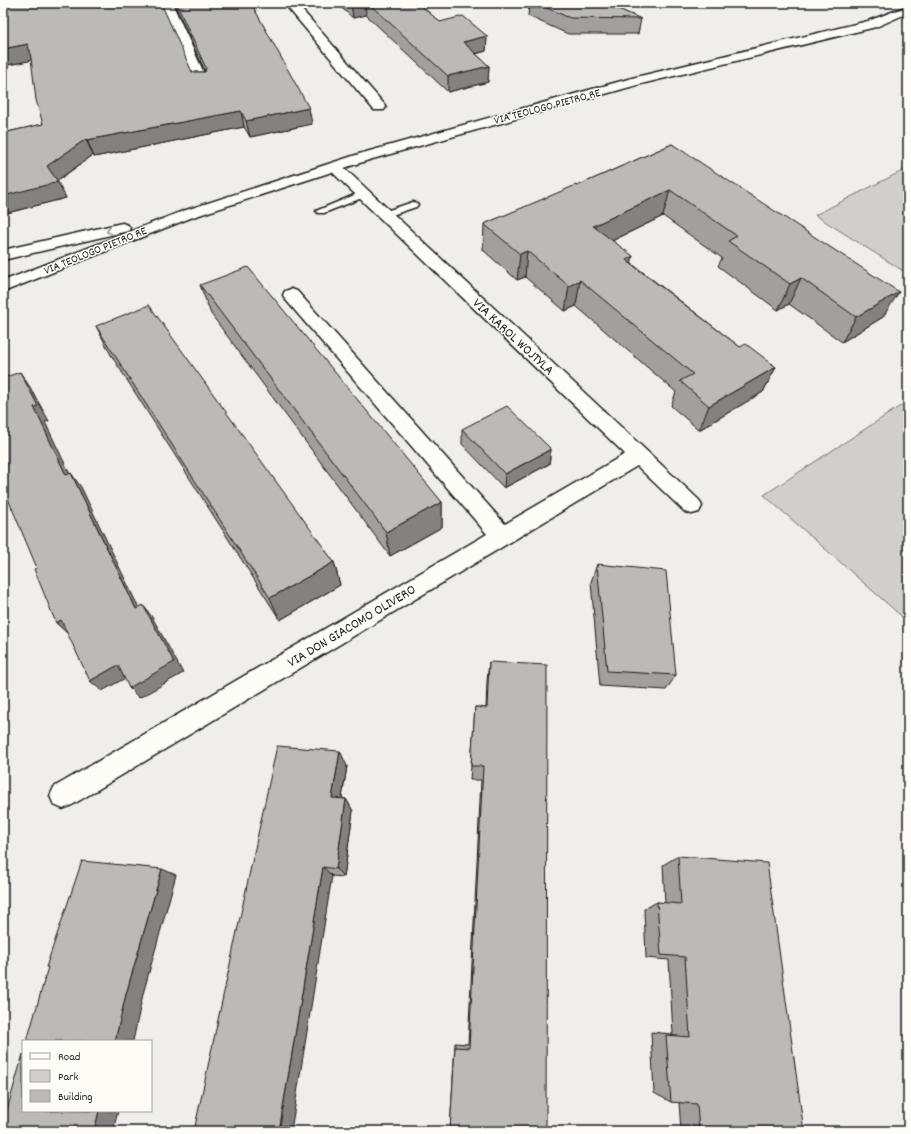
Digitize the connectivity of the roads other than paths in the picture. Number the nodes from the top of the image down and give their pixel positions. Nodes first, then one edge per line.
1 (166, 3) edge
2 (290, 3) edge
3 (908, 9) edge
4 (203, 84) edge
5 (379, 107) dead end
6 (335, 167) junction
7 (364, 194) junction
8 (413, 205) dead end
9 (320, 212) dead end
10 (188, 214) junction
11 (386, 214) junction
12 (3, 255) edge
13 (3, 288) edge
14 (291, 295) dead end
15 (640, 455) junction
16 (692, 506) dead end
17 (502, 536) junction
18 (63, 796) dead end

1 - 4 street
2 - 5 street
3 - 6 street, VIA TEOLOGO PIETRO RE
6 - 7 street, VIA KAROL WOJTYLA
6 - 10 street, VIA TEOLOGO PIETRO RE
7 - 9 lane
7 - 11 street, VIA KAROL WOJTYLA
8 - 11 lane
10 -> 12 street, VIA TEOLOGO PIETRO RE
10 - 13 street, VIA TEOLOGO PIETRO RE
11 - 15 street, VIA KAROL WOJTYLA
14 - 17 street
15 - 16 street, VIA KAROL WOJTYLA
15 - 17 street, VIA DON GIACOMO OLIVERO
17 - 18 street, VIA DON GIACOMO OLIVERO

